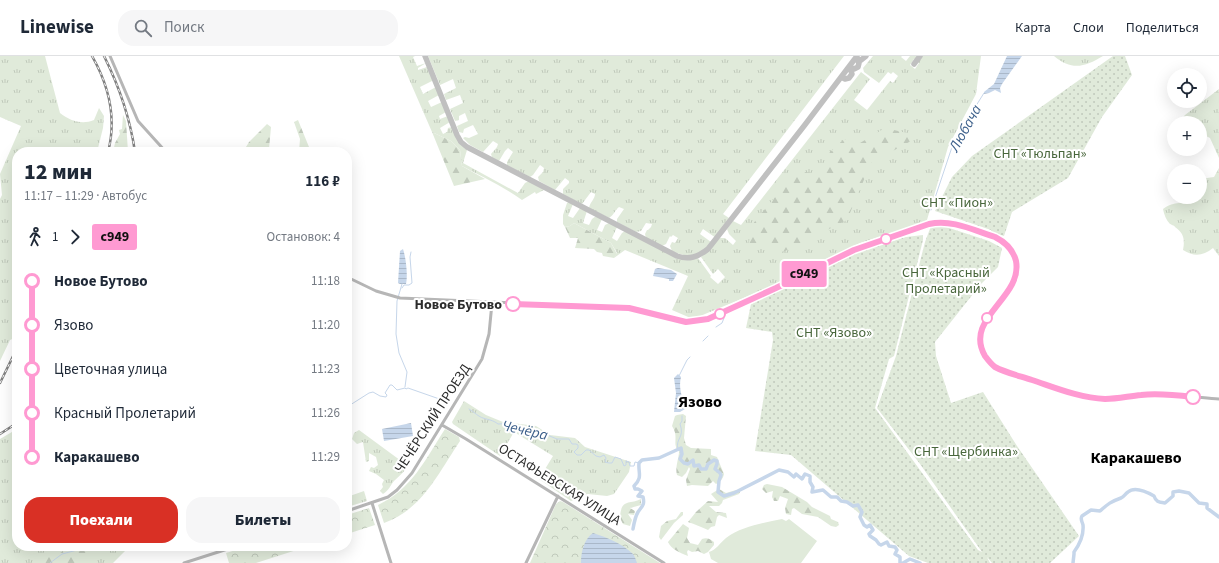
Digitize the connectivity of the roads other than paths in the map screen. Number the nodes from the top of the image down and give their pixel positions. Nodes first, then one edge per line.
1 (110, 56) edge
2 (162, 147) edge
3 (352, 279) edge
4 (492, 303) junction
5 (1219, 399) edge
6 (442, 425) junction
7 (558, 496) junction
8 (372, 503) junction
9 (352, 509) edge
10 (221, 551) edge
11 (184, 563) edge
12 (391, 563) edge
13 (526, 563) edge
14 (664, 563) edge

1 - 2 main road
3 - 4 main road
4 - 5 main road
4 - 6 main road, ЧЕЧЁРСКИЙ ПРОЕЗД
6 - 7 main road, ОСТАФЬЕВСКАЯ УЛИЦА
6 - 8 main road, ЧЕЧЁРСКИЙ ПРОЕЗД
7 - 13 main road
7 - 14 main road, ОСТАФЬЕВСКАЯ УЛИЦА
8 - 9 main road, ЧЕЧЁРСКИЙ ПРОЕЗД
8 - 12 main road
10 - 11 main road

